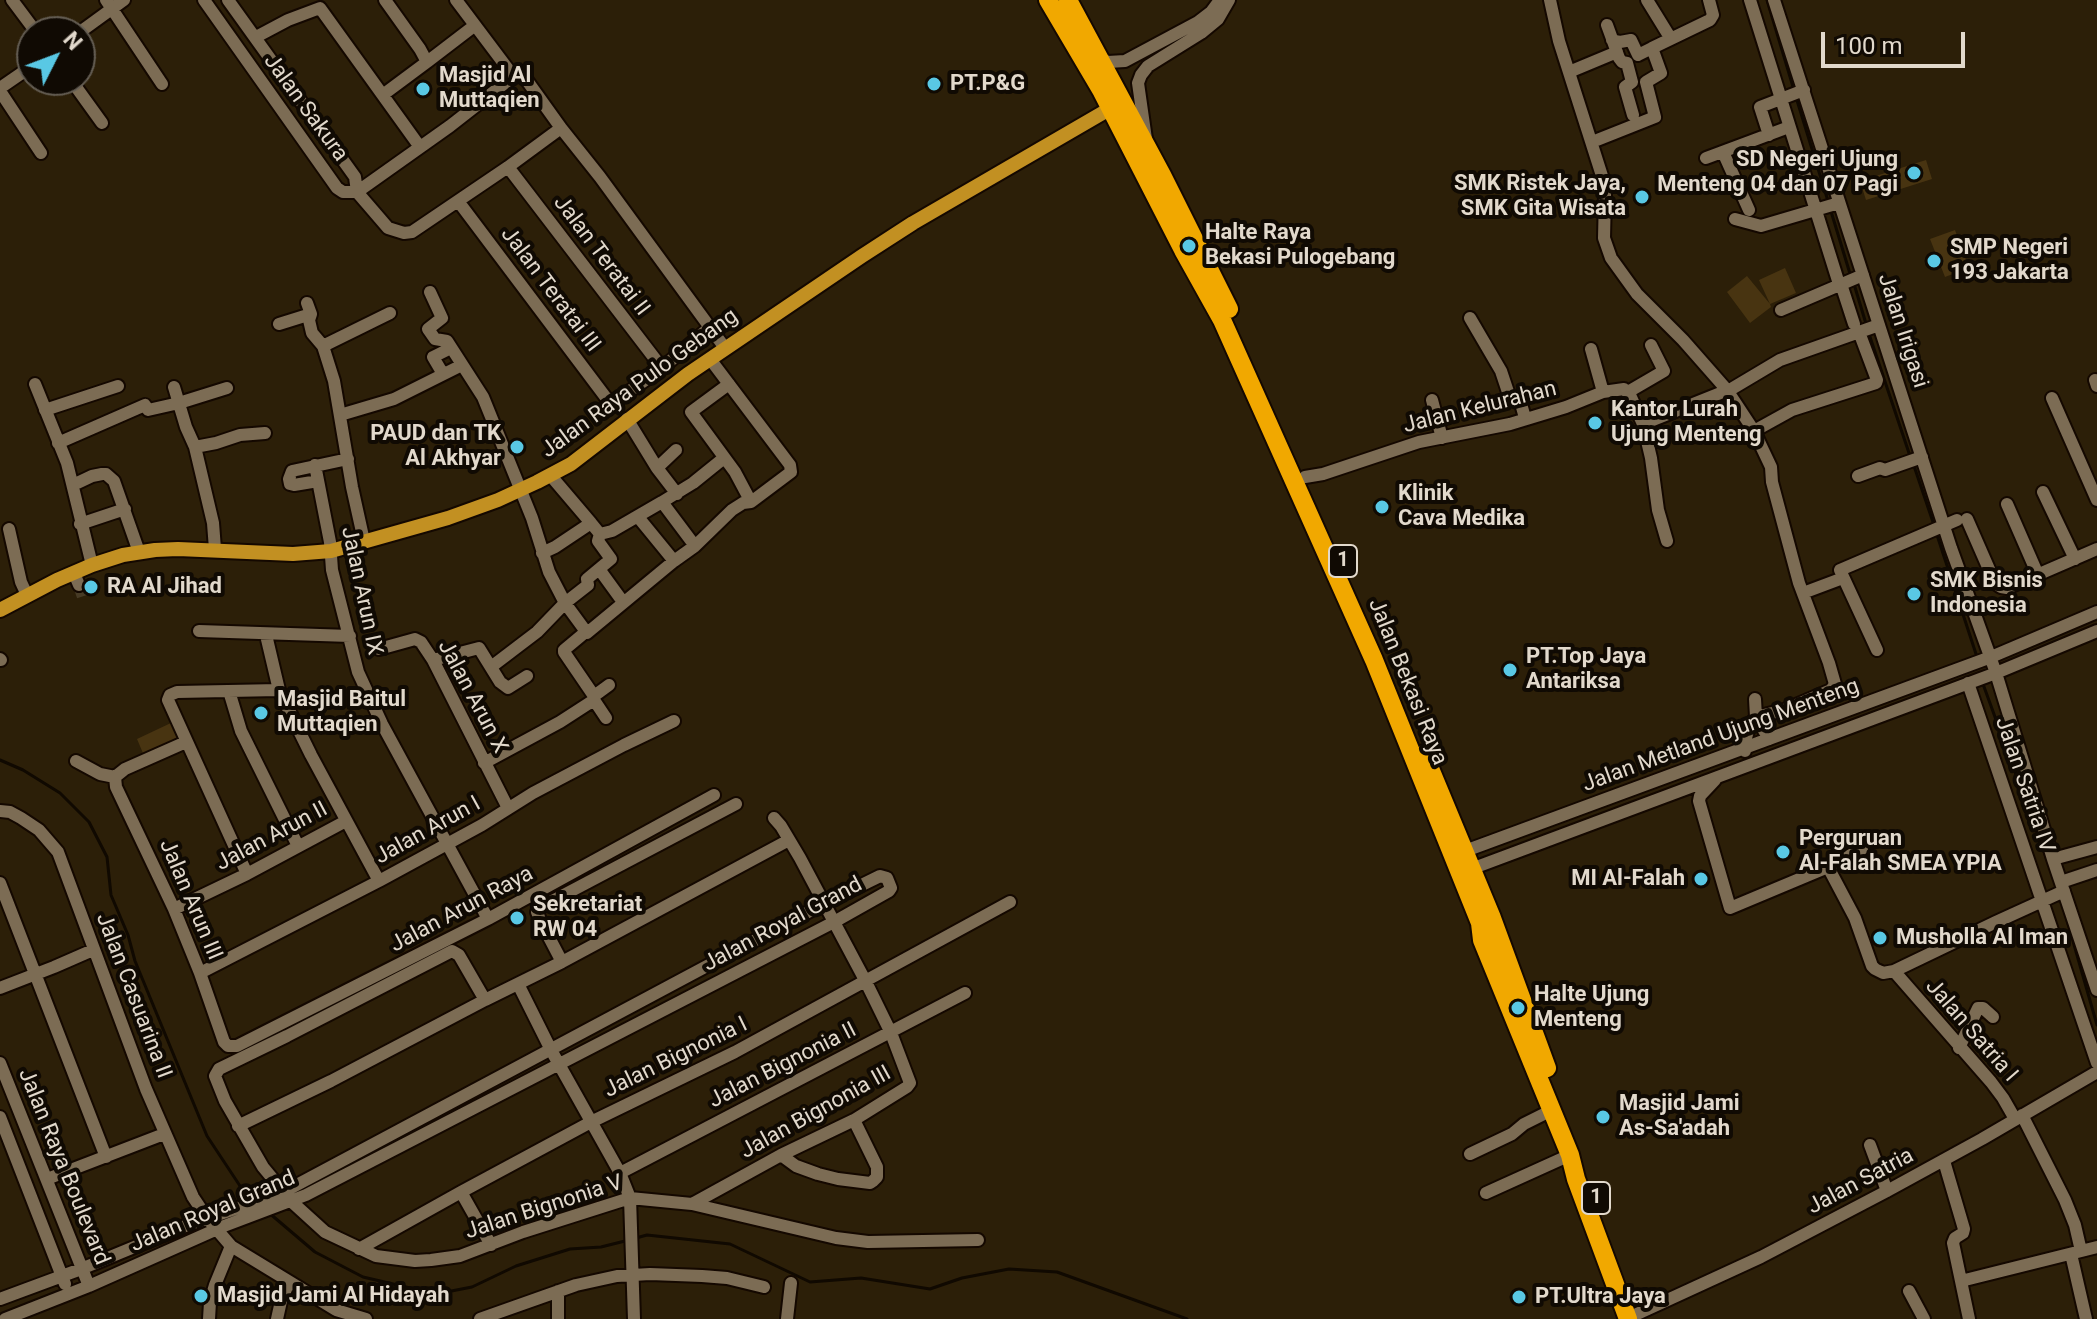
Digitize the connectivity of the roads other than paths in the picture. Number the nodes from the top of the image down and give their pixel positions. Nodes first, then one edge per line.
1 (124, 0) edge
2 (204, 0) edge
3 (228, 0) edge
4 (385, 0) edge
5 (456, 0) edge
6 (1048, 0) edge
7 (1068, 0) edge
8 (1220, 0) edge
9 (1229, 0) edge
10 (1550, 0) edge
11 (1647, 0) edge
12 (1709, 0) edge
13 (1750, 0) edge
14 (1774, 0) edge
15 (109, 4) edge
16 (1215, 16) junction
17 (1607, 25) dead end
18 (474, 26) junction
19 (256, 37) junction
20 (1671, 39) junction
21 (1615, 46) junction
22 (1652, 48) junction
23 (1099, 58) junction
24 (427, 62) junction
25 (1569, 72) junction
26 (518, 76) junction
27 (162, 84) dead end
28 (0, 89) edge
29 (1801, 90) junction
30 (384, 94) junction
31 (83, 96) edge
32 (1780, 98) junction
33 (1116, 105) junction
34 (1633, 115) dead end
35 (102, 123) dead end
36 (1789, 127) junction
37 (561, 128) junction
38 (1769, 135) junction
39 (1592, 142) junction
40 (1146, 146) junction
41 (420, 147) junction
42 (1723, 152) junction
43 (41, 153) dead end
44 (1706, 158) dead end
45 (508, 167) junction
46 (357, 192) junction
47 (458, 201) junction
48 (1836, 204) junction
49 (1749, 210) dead end
50 (1817, 210) junction
51 (1735, 219) dead end
52 (1860, 276) junction
53 (1841, 284) junction
54 (430, 292) dead end
55 (1781, 310) dead end
56 (390, 313) dead end
57 (1227, 318) junction
58 (1470, 318) dead end
59 (279, 324) dead end
60 (709, 328) junction
61 (1866, 328) junction
62 (1651, 345) dead end
63 (323, 346) junction
64 (451, 348) junction
65 (725, 348) junction
66 (1591, 349) dead end
67 (710, 359) junction
68 (462, 365) junction
69 (662, 368) junction
70 (443, 374) junction
71 (35, 384) dead end
72 (729, 384) junction
73 (118, 386) dead end
74 (174, 387) dead end
75 (227, 388) dead end
76 (1727, 390) junction
77 (1603, 392) junction
78 (1628, 392) junction
79 (2052, 398) dead end
80 (1432, 400) dead end
81 (179, 403) junction
82 (45, 410) junction
83 (340, 415) junction
84 (1525, 418) junction
85 (627, 419) junction
86 (1643, 424) junction
87 (1754, 431) junction
88 (265, 433) dead end
89 (1442, 438) junction
90 (58, 443) junction
91 (195, 447) junction
92 (676, 450) dead end
93 (724, 458) junction
94 (1918, 458) junction
95 (348, 459) junction
96 (315, 465) junction
97 (657, 468) junction
98 (551, 476) junction
99 (1858, 476) dead end
100 (1305, 477) junction
101 (318, 481) junction
102 (73, 485) junction
103 (520, 490) junction
104 (2043, 492) dead end
105 (677, 494) junction
106 (2097, 500) edge
107 (662, 502) junction
108 (751, 502) junction
109 (2007, 504) dead end
110 (125, 509) junction
111 (638, 517) junction
112 (80, 524) junction
113 (9, 529) dead end
114 (595, 529) junction
115 (1937, 529) junction
116 (364, 541) junction
117 (1667, 541) dead end
118 (695, 546) junction
119 (215, 549) junction
120 (2097, 549) edge
121 (331, 551) junction
122 (139, 552) junction
123 (542, 553) junction
124 (2075, 559) junction
125 (674, 561) junction
126 (92, 565) junction
127 (599, 569) junction
128 (2038, 575) junction
129 (1843, 578) junction
130 (1803, 593) junction
131 (27, 595) junction
132 (623, 602) junction
133 (565, 603) junction
134 (0, 610) edge
135 (2097, 612) edge
136 (199, 631) dead end
137 (2097, 631) edge
138 (266, 635) junction
139 (582, 635) dead end
140 (350, 636) junction
141 (379, 649) dead end
142 (1877, 650) dead end
143 (1990, 658) junction
144 (433, 660) junction
145 (491, 667) junction
146 (1995, 674) junction
147 (527, 676) dead end
148 (1969, 682) junction
149 (609, 685) dead end
150 (279, 690) junction
151 (229, 691) junction
152 (594, 698) junction
153 (1755, 699) dead end
154 (1756, 717) junction
155 (606, 718) dead end
156 (674, 721) dead end
157 (1769, 739) junction
158 (186, 742) junction
159 (1413, 743) junction
160 (1743, 749) junction
161 (76, 761) dead end
162 (484, 763) junction
163 (1752, 764) junction
164 (1719, 776) junction
165 (115, 777) junction
166 (714, 795) dead end
167 (736, 804) dead end
168 (508, 808) junction
169 (3, 809) edge
170 (774, 818) dead end
171 (346, 821) junction
172 (789, 840) junction
173 (447, 844) junction
174 (298, 846) junction
175 (2097, 847) edge
176 (1862, 849) dead end
177 (2053, 859) junction
178 (1468, 860) junction
179 (1828, 867) junction
180 (2097, 870) edge
181 (247, 874) junction
182 (379, 881) junction
183 (0, 883) edge
184 (2054, 893) junction
185 (1010, 902) dead end
186 (825, 903) junction
187 (174, 909) junction
188 (488, 919) junction
189 (834, 922) junction
190 (93, 950) junction
191 (562, 962) junction
192 (1894, 971) junction
193 (200, 973) junction
194 (37, 974) junction
195 (866, 982) junction
196 (518, 984) junction
197 (0, 988) edge
198 (2097, 990) edge
199 (965, 993) dead end
200 (485, 1000) junction
201 (1993, 1017) dead end
202 (891, 1033) junction
203 (224, 1042) joint
204 (1959, 1048) junction
205 (551, 1050) junction
206 (0, 1063) edge
207 (2097, 1063) edge
208 (559, 1064) junction
209 (2097, 1072) edge
210 (1552, 1110) junction
211 (0, 1117) edge
212 (2019, 1117) junction
213 (854, 1120) junction
214 (591, 1122) junction
215 (238, 1126) junction
216 (164, 1134) junction
217 (1870, 1145) dead end
218 (1470, 1154) dead end
219 (781, 1155) junction
220 (1570, 1155) junction
221 (106, 1157) junction
222 (1944, 1161) junction
223 (620, 1173) junction
224 (47, 1179) junction
225 (1887, 1191) junction
226 (461, 1192) junction
227 (1486, 1193) dead end
228 (630, 1198) junction
229 (282, 1199) junction
230 (692, 1204) junction
231 (216, 1222) junction
232 (978, 1240) dead end
233 (491, 1245) junction
234 (231, 1246) junction
235 (2097, 1247) edge
236 (359, 1249) junction
237 (2076, 1252) junction
238 (81, 1269) junction
239 (632, 1274) junction
240 (63, 1276) junction
241 (1961, 1281) junction
242 (289, 1282) junction
243 (791, 1283) dead end
244 (89, 1286) junction
245 (764, 1287) dead end
246 (558, 1291) junction
247 (1909, 1291) dead end
248 (70, 1294) junction
249 (0, 1299) edge
250 (345, 1316) edge
251 (1634, 1317) edge
252 (5, 1319) edge
253 (209, 1319) edge
254 (277, 1319) edge
255 (366, 1319) edge
256 (480, 1319) edge
257 (558, 1319) edge
258 (634, 1319) edge
259 (787, 1319) edge
260 (1924, 1319) edge
261 (1969, 1319) edge
262 (2086, 1319) edge

1 - 15 street
2 - 46 street, Jalan Sakura
3 - 19 street, Jalan Sakura
4 - 24 street
5 - 18 street
6 - 33 highway, Jalan Bekasi Raya / 1
7 - 23 highway, Jalan Bekasi Raya / 1
8 - 16 street
9 - 16 street
10 - 25 street
11 - 20 street
12 - 20 street
13 - 32 street
14 - 29 street, Jalan Irigasi
15 - 27 street
16 - 23 street
16 - 40 street
17 - 21 street
18 - 24 street
18 - 26 street
19 - 30 street
19 - 46 street, Jalan Sakura
20 - 22 street
21 - 22 street
21 - 25 street
21 - 34 street
22 - 39 street
23 - 33 highway, Jalan Bekasi Raya / 1
24 - 30 street
25 - 39 street
26 - 37 street
26 - 41 street
28 - 43 street
29 - 32 street
29 - 48 street, Jalan Irigasi
30 - 41 street
31 - 35 street
32 - 36 street
32 - 38 street
33 - 40 highway, Jalan Bekasi Raya / 1
33 - 57 highway, Jalan Bekasi Raya / 1
33 - 65 main road, Jalan Raya Pulo Gebang
36 - 38 street
36 - 50 street
37 - 45 street
37 - 60 street
38 - 42 street
39 - 76 street
40 - 57 highway, Jalan Bekasi Raya / 1
41 - 46 street
42 - 44 street
42 - 49 street
45 - 47 street
45 - 69 street, Jalan Teratai II
46 - 47 street
47 - 69 street, Jalan Teratai III
48 - 50 street
48 - 52 street, Jalan Irigasi
50 - 51 street
50 - 53 street
52 - 53 street
52 - 61 street, Jalan Irigasi
53 - 55 street
53 - 61 street
54 - 64 street
56 - 63 street
57 - 100 highway, Jalan Bekasi Raya / 1
57 - 159 highway, Jalan Bekasi Raya / 1
58 - 84 street
59 - 63 street
60 - 65 street
60 - 69 street
61 - 76 street
61 - 87 street
61 - 94 street, Jalan Irigasi
62 - 78 street
63 - 83 street
64 - 68 street
64 - 70 street
65 - 67 main road, Jalan Raya Pulo Gebang
66 - 77 street
67 - 72 street
67 - 85 main road, Jalan Raya Pulo Gebang
68 - 70 street
68 - 103 street
70 - 83 street
71 - 82 street
72 - 93 street
72 - 108 street
73 - 82 street
74 - 81 street
75 - 81 street
76 - 86 street
76 - 87 street
77 - 78 street, Jalan Kelurahan
77 - 84 street, Jalan Kelurahan
78 - 86 street
79 - 106 street
80 - 89 street
81 - 90 street
81 - 91 street
82 - 90 street
83 - 95 street
84 - 89 street, Jalan Kelurahan
85 - 97 street
85 - 98 main road, Jalan Raya Pulo Gebang
86 - 117 street
87 - 130 street
88 - 91 street
89 - 100 street, Jalan Kelurahan
90 - 102 street
91 - 119 street
92 - 97 street
93 - 105 street
93 - 108 street
94 - 99 street
94 - 115 street, Jalan Irigasi
95 - 96 street
95 - 116 street
96 - 101 street, Jalan Arun IX
96 - 101 street
97 - 105 street
98 - 103 main road, Jalan Raya Pulo Gebang
98 - 114 street
100 - 159 highway, Jalan Bekasi Raya / 1
101 - 121 street, Jalan Arun IX
102 - 110 street
102 - 112 street
103 - 116 main road, Jalan Raya Pulo Gebang
103 - 123 street
104 - 124 street
105 - 107 street
107 - 111 street
107 - 118 street
108 - 118 street
109 - 128 street
110 - 112 street
110 - 122 street
111 - 114 street
111 - 125 street
112 - 126 street
113 - 131 street
114 - 123 street
114 - 127 street
115 - 128 street
115 - 129 street
115 - 143 street, Jalan Irigasi
116 - 121 main road, Jalan Raya Pulo Gebang
118 - 125 street
119 - 121 main road, Jalan Raya Pulo Gebang
119 - 122 main road, Jalan Raya Pulo Gebang
120 - 124 street
121 - 140 street, Jalan Arun IX
122 - 126 main road, Jalan Raya Pulo Gebang
123 - 133 street
124 - 128 street
125 - 132 street
126 - 131 main road, Jalan Raya Pulo Gebang
127 - 132 street
127 - 133 street
129 - 130 street
129 - 142 street
130 - 154 street
131 - 134 main road, Jalan Raya Pulo Gebang
132 - 133 street
133 - 145 street
135 - 143 street, Jalan Metland Ujung Menteng
136 - 138 street
137 - 146 street, Jalan Metland Ujung Menteng
138 - 140 street
138 - 150 street
139 - 152 street
140 - 173 street, Jalan Arun IX
141 - 144 street, Jalan Arun X
143 - 146 street, Jalan Irigasi
143 - 157 street, Jalan Metland Ujung Menteng
144 - 145 street
144 - 162 street, Jalan Arun X
145 - 147 street
146 - 148 street, Jalan Metland Ujung Menteng
146 - 177 street, Jalan Irigasi
148 - 163 street, Jalan Metland Ujung Menteng
148 - 184 street, Jalan Satria IV
149 - 152 street
150 - 151 street
150 - 171 street
151 - 158 street
151 - 174 street
152 - 155 street
152 - 162 street
153 - 154 street
154 - 157 street
154 - 160 street
156 - 168 street, Jalan Arun I
157 - 160 street, Jalan Metland Ujung Menteng
158 - 165 street
158 - 181 street
159 - 178 highway, Jalan Bekasi Raya / 1
159 - 210 highway, Jalan Bekasi Raya / 1
160 - 163 street
160 - 178 street, Jalan Metland Ujung Menteng
161 - 165 street
162 - 168 street, Jalan Arun X
163 - 164 street, Jalan Metland Ujung Menteng
164 - 178 street, Jalan Metland Ujung Menteng
164 - 179 street
165 - 187 street, Jalan Arun III
166 - 188 street, Jalan Arun Raya
167 - 191 street
168 - 173 street, Jalan Arun I
169 - 190 street, Jalan Casuarina II
170 - 172 street, Jalan Bignonia III
171 - 174 street, Jalan Arun II
171 - 182 street
172 - 186 street, Jalan Bignonia III
172 - 191 street
173 - 182 street, Jalan Arun I
173 - 188 street, Jalan Arun IX
174 - 181 street, Jalan Arun II
175 - 177 street
176 - 179 street
177 - 184 street, Jalan Irigasi
178 - 251 highway, Jalan Bekasi Raya / 1
179 - 192 street, Jalan Satria I
180 - 184 street
181 - 187 street, Jalan Arun II
182 - 193 street, Jalan Arun I
183 - 194 street
184 - 192 street
184 - 198 street
184 - 207 street
185 - 195 street, Jalan Bignonia I
186 - 189 street, Jalan Bignonia III
186 - 189 street, Jalan Royal Grand
186 - 205 street, Jalan Royal Grand
187 - 193 street, Jalan Arun III
188 - 203 street, Jalan Arun Raya
189 - 195 street, Jalan Bignonia III
189 - 208 street, Jalan Royal Grand
190 - 194 street
190 - 216 street, Jalan Casuarina II
191 - 196 street
192 - 204 street, Jalan Satria I
193 - 203 street, Jalan Arun III
194 - 197 street
194 - 221 street
195 - 202 street, Jalan Bignonia III
195 - 214 street, Jalan Bignonia I
196 - 200 street
196 - 205 street
199 - 202 street, Jalan Bignonia II
200 - 215 street
200 - 215 street, Jalan Bignonia V
201 - 204 street
202 - 213 street, Jalan Bignonia III
202 - 223 street, Jalan Bignonia II
204 - 212 street, Jalan Satria I
205 - 208 street
205 - 229 street, Jalan Royal Grand
206 - 224 street, Jalan Raya Boulevard
208 - 214 street
208 - 229 street, Jalan Royal Grand
209 - 212 street, Jalan Satria
210 - 218 street
210 - 220 highway, Jalan Bekasi Raya / 1
211 - 240 street, Jalan Raya Boulevard
212 - 222 street, Jalan Satria
212 - 237 street, Jalan Satria I
213 - 219 street, Jalan Bignonia III
213 - 219 street
214 - 223 street
214 - 226 street, Jalan Bignonia I
215 - 229 street, Jalan Bignonia V
216 - 221 street
216 - 231 street, Jalan Casuarina II
217 - 225 street
219 - 230 street, Jalan Bignonia III
220 - 227 street
220 - 251 highway, Jalan Bekasi Raya / 1
221 - 224 street
222 - 225 street, Jalan Satria
222 - 241 street
223 - 228 street
224 - 238 street, Jalan Raya Boulevard
225 - 251 street, Jalan Satria
226 - 233 street
226 - 236 street, Jalan Bignonia I
228 - 230 street, Jalan Bignonia V
228 - 233 street, Jalan Bignonia V
228 - 239 street
229 - 231 street, Jalan Royal Grand
229 - 236 street, Jalan Bignonia V
230 - 232 street, Jalan Bignonia V
231 - 234 street, Jalan Casuarina II
231 - 238 street, Jalan Royal Grand
231 - 244 street, Jalan Royal Grand
233 - 236 street, Jalan Bignonia V
234 - 242 street, Jalan Casuarina II
234 - 253 street
235 - 237 street
237 - 241 street
237 - 262 street, Jalan Satria I
238 - 240 street, Jalan Royal Grand
238 - 244 street, Jalan Raya Boulevard
239 - 245 street
239 - 246 street
239 - 258 street
240 - 248 street, Jalan Raya Boulevard
240 - 249 street, Jalan Royal Grand
241 - 261 street
242 - 250 street, Jalan Casuarina II
242 - 254 street
243 - 259 street
244 - 248 street, Jalan Royal Grand
246 - 256 street
246 - 257 street
247 - 260 street
248 - 252 street, Jalan Royal Grand
250 - 255 street, Jalan Casuarina II

